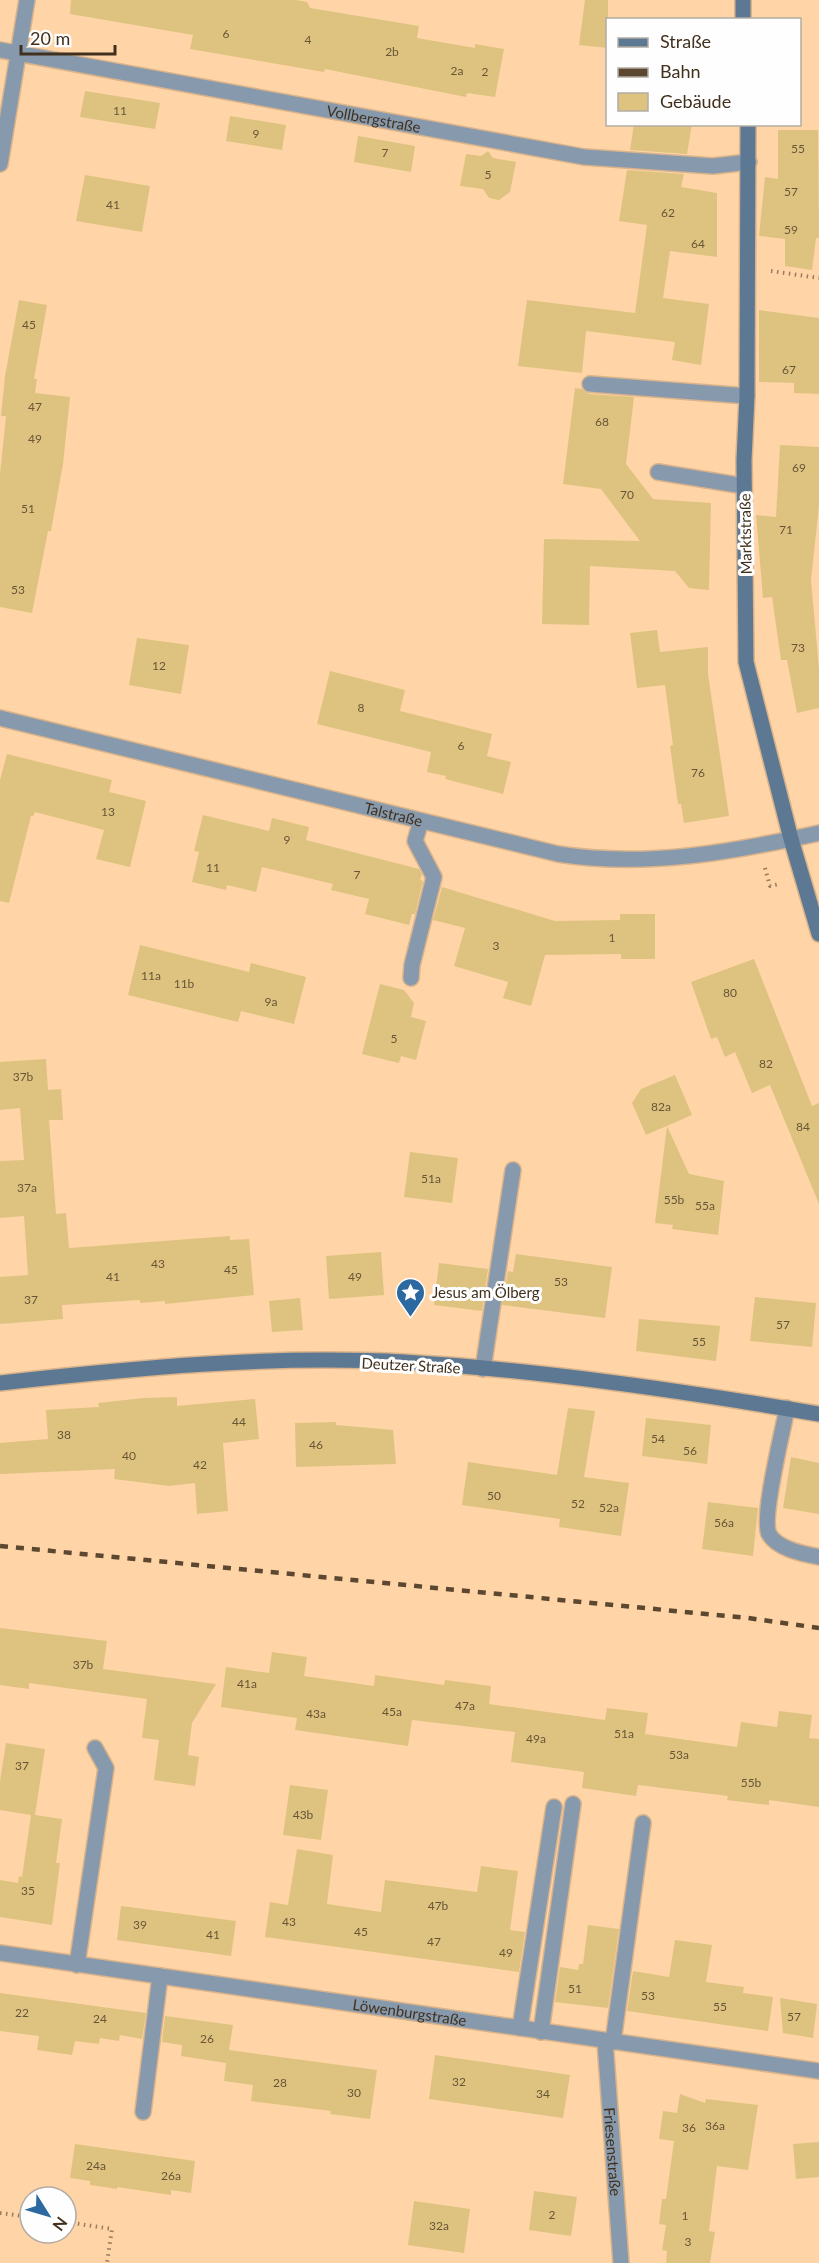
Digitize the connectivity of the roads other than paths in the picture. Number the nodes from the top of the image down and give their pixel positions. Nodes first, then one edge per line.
1 (27, 0) edge
2 (742, 0) edge
3 (743, 18) edge
4 (0, 50) edge
5 (18, 54) junction
6 (748, 126) edge
7 (749, 162) junction
8 (0, 164) edge
9 (590, 384) dead end
10 (747, 396) junction
11 (658, 472) dead end
12 (744, 486) junction
13 (0, 718) edge
14 (421, 821) junction
15 (819, 833) edge
16 (791, 839) junction
17 (819, 934) edge
18 (411, 978) dead end
19 (513, 1170) dead end
20 (483, 1369) junction
21 (0, 1383) edge
22 (788, 1408) junction
23 (819, 1414) edge
24 (819, 1557) edge
25 (95, 1748) dead end
26 (573, 1803) dead end
27 (555, 1807) dead end
28 (643, 1823) dead end
29 (0, 1953) edge
30 (78, 1965) junction
31 (160, 1976) junction
32 (520, 2028) junction
33 (541, 2031) junction
34 (609, 2042) junction
35 (819, 2071) edge
36 (143, 2112) dead end
37 (621, 2263) edge

1 - 5 street
2 - 3 street
4 - 5 street, Vollbergstraße
5 - 7 street, Vollbergstraße
5 - 8 street
6 - 7 street, Marktstraße
7 - 10 street, Marktstraße
9 - 10 street
10 - 12 street, Marktstraße
11 - 12 street
12 - 16 street, Marktstraße
13 - 14 street, Talstraße
14 - 16 street, Talstraße
14 - 18 street
15 - 16 street, Talstraße
16 - 17 street, Marktstraße
19 - 20 street
20 - 21 street, Deutzer Straße
20 - 22 street, Deutzer Straße
22 - 23 street, Deutzer Straße
22 - 24 street
25 - 30 street
26 - 33 street
27 - 32 street
28 - 34 street, Friesenstraße
29 - 30 street, Löwenburgstraße
30 - 31 street, Löwenburgstraße
31 - 32 street, Löwenburgstraße
31 - 36 street
32 - 33 street, Löwenburgstraße
33 - 34 street, Löwenburgstraße
34 - 35 street, Löwenburgstraße
34 - 37 street, Friesenstraße

